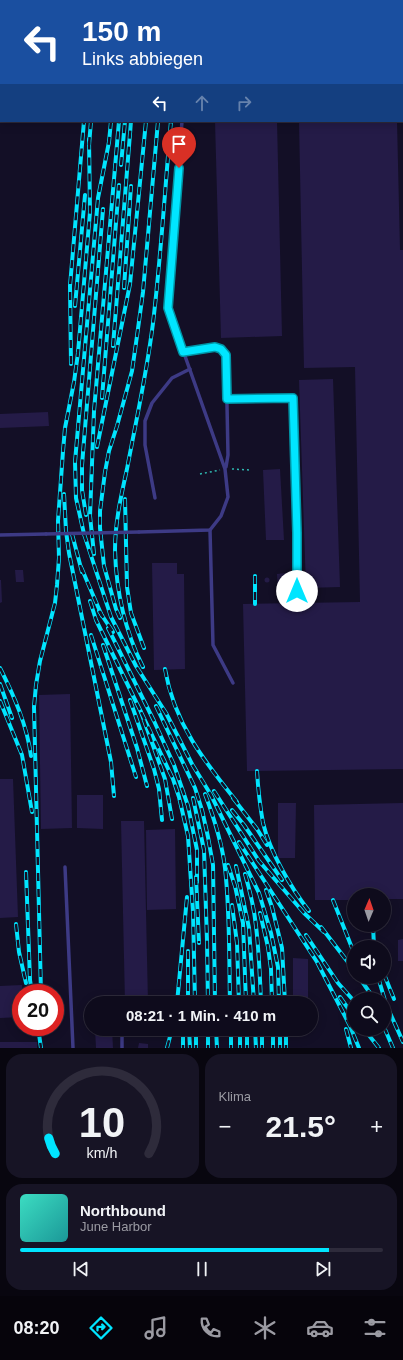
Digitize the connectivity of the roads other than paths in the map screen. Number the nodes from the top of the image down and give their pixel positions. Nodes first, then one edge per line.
1 (182, 122) edge
2 (183, 352) junction
3 (190, 369) junction
4 (227, 399) junction
5 (225, 469) junction
6 (155, 498) dead end
7 (210, 530) junction
8 (0, 534) edge
9 (297, 591) dead end
10 (233, 683) dead end
11 (65, 866) dead end
12 (122, 1036) edge
13 (73, 1048) edge
14 (122, 1048) edge

1 - 2 lane
2 - 3 lane
2 - 4 lane
3 - 5 lane
3 - 6 lane
4 - 5 lane
4 - 9 lane
5 - 7 lane
7 - 8 lane, bridge
7 - 10 lane
11 - 13 lane
12 - 14 lane

